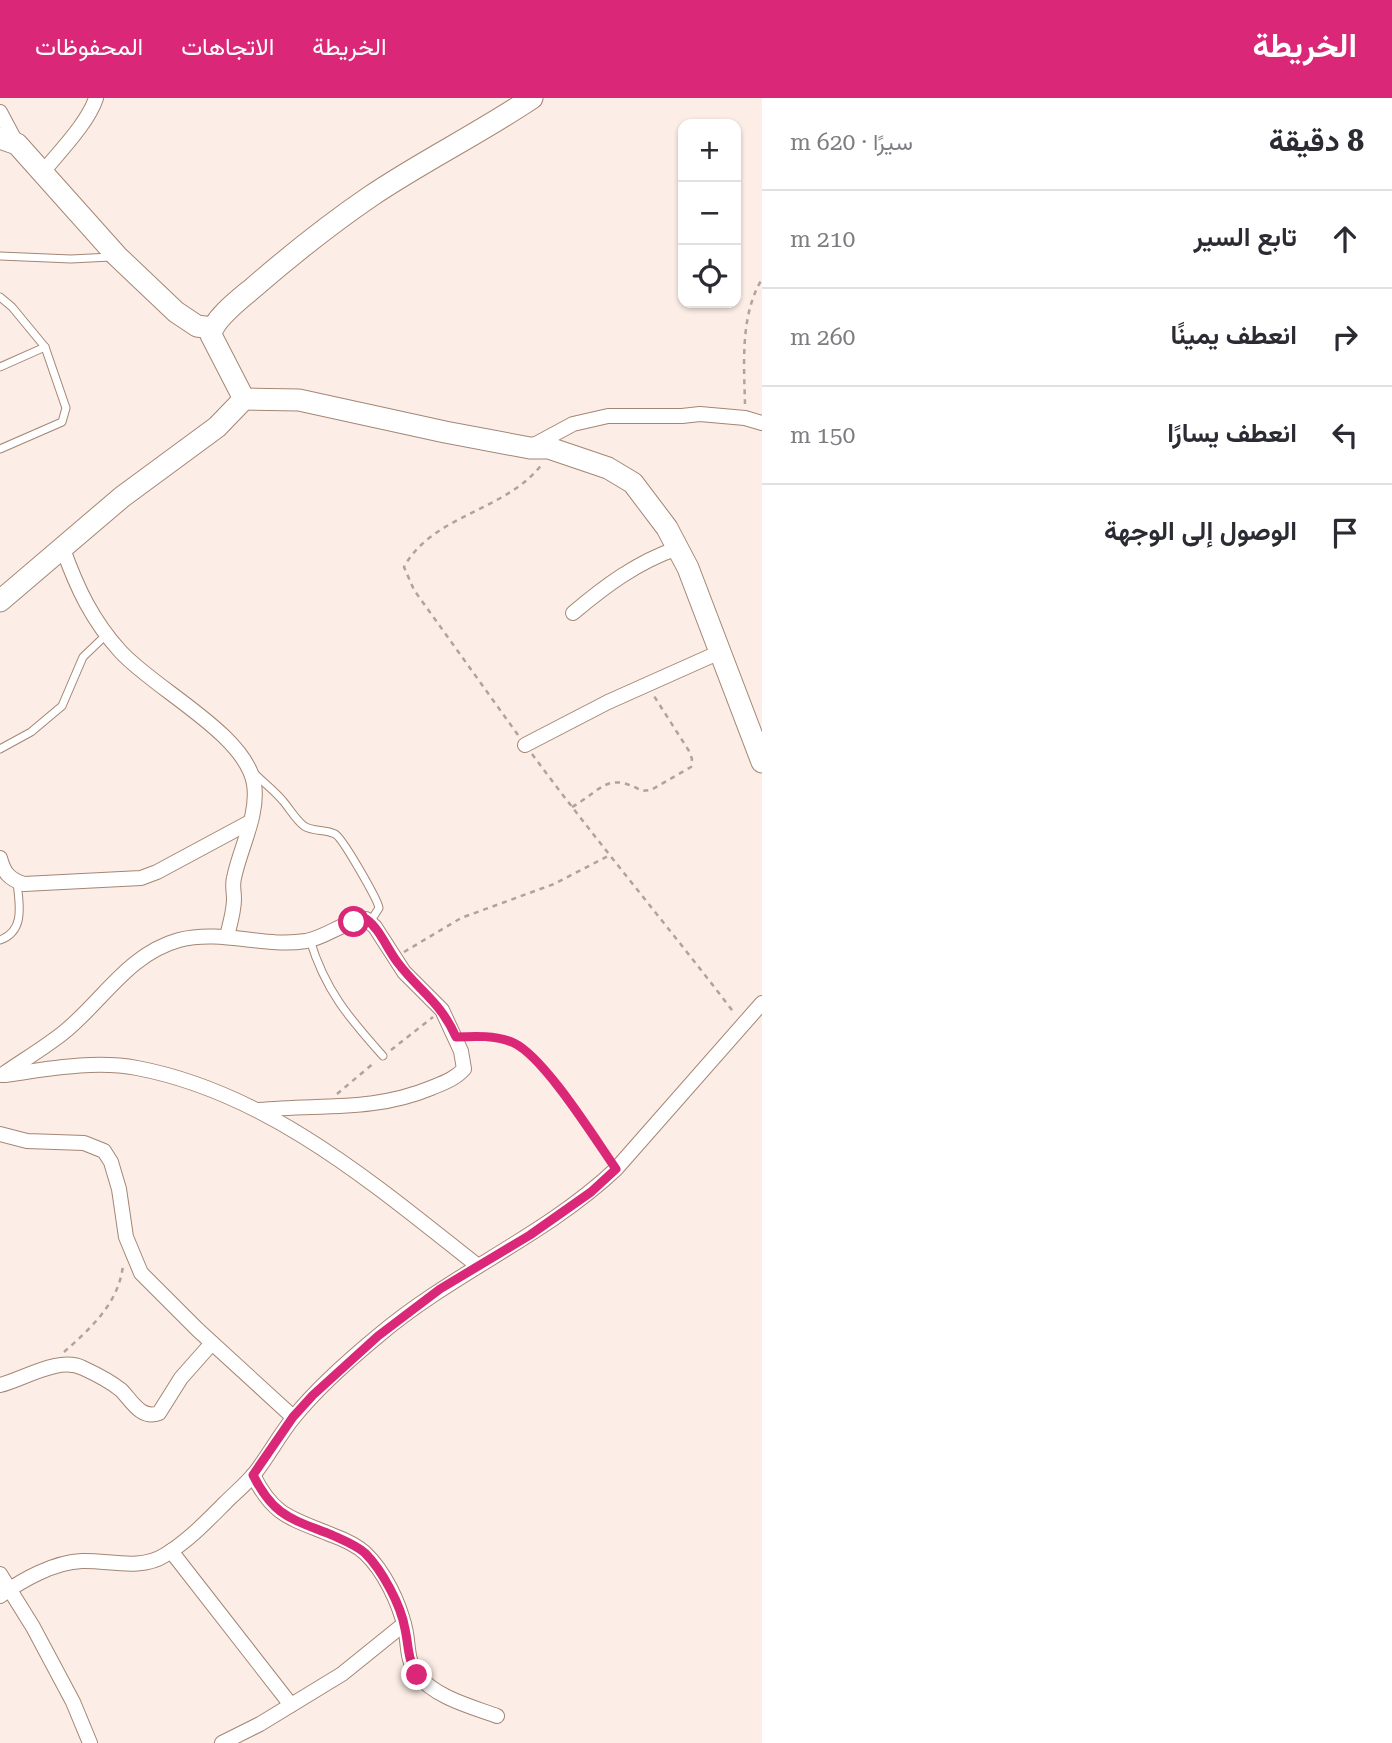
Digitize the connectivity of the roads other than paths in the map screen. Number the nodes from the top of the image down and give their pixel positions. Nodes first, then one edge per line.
1 (96, 98) edge
2 (532, 98) edge
3 (0, 112) edge
4 (9, 141) edge
5 (43, 172) junction
6 (0, 256) edge
7 (117, 256) junction
8 (0, 297) edge
9 (212, 328) junction
10 (45, 347) junction
11 (0, 367) edge
12 (244, 398) junction
13 (762, 423) edge
14 (530, 448) junction
15 (0, 449) edge
16 (678, 548) junction
17 (63, 549) junction
18 (0, 601) edge
19 (573, 613) dead end
20 (106, 635) junction
21 (720, 652) junction
22 (525, 745) dead end
23 (0, 749) edge
24 (762, 762) edge
25 (251, 771) junction
26 (250, 822) junction
27 (0, 859) edge
28 (17, 882) junction
29 (370, 922) junction
30 (227, 936) junction
31 (0, 940) edge
32 (310, 940) junction
33 (762, 1003) edge
34 (383, 1056) dead end
35 (1, 1075) edge
36 (259, 1110) junction
37 (0, 1134) edge
38 (478, 1266) junction
39 (212, 1343) junction
40 (0, 1385) edge
41 (293, 1417) junction
42 (253, 1475) junction
43 (171, 1551) junction
44 (0, 1574) edge
45 (5, 1592) edge
46 (404, 1624) junction
47 (291, 1705) junction
48 (498, 1716) dead end
49 (90, 1743) edge
50 (222, 1743) edge

1 - 5 street
2 - 9 street
3 - 4 street
4 - 5 street
5 - 7 street
6 - 7 lane
7 - 9 street
8 - 10 lane
9 - 12 street
10 - 11 lane
10 - 15 lane
12 - 14 street
12 - 17 street
13 - 14 street
14 - 16 street
16 - 19 street
16 - 21 street
17 - 18 street
17 - 20 street
20 - 23 lane
20 - 25 street
21 - 22 street
21 - 24 street
25 - 26 street
25 - 29 lane
26 - 28 street
26 - 30 street
27 - 28 street
28 - 31 lane
29 - 32 street
29 - 36 street
30 - 32 street
30 - 35 street
32 - 34 lane
33 - 38 street
35 - 36 street
36 - 38 street
37 - 39 street
38 - 41 street
39 - 40 street
39 - 41 street
41 - 42 street
42 - 43 street
42 - 46 street
43 - 45 street
43 - 47 street
44 - 45 street
45 - 49 street
46 - 47 street
46 - 48 street
47 - 50 street

